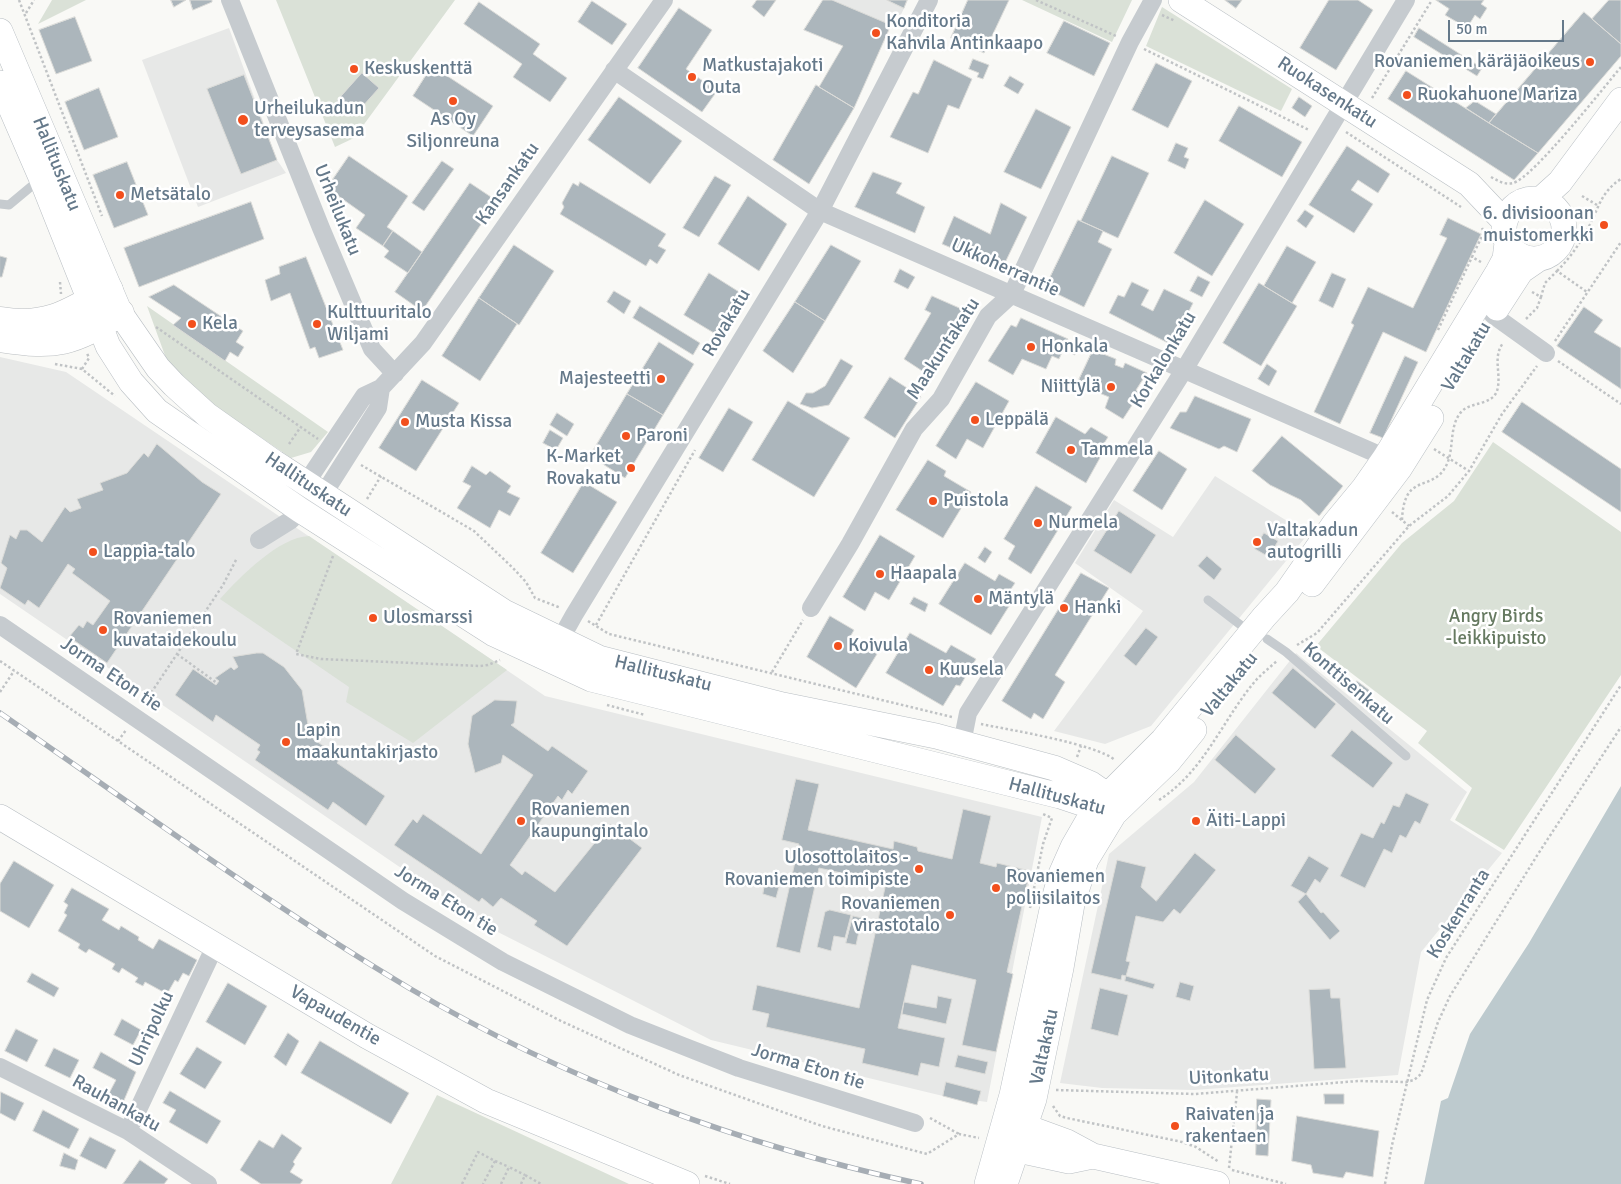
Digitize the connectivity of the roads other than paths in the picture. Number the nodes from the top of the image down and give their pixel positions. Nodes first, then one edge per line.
1 (230, 0) edge
2 (664, 0) edge
3 (929, 0) edge
4 (1153, 0) edge
5 (1181, 0) edge
6 (1406, 0) edge
7 (0, 30) edge
8 (614, 70) junction
9 (0, 83) edge
10 (1621, 100) edge
11 (1343, 104) junction
12 (1621, 126) edge
13 (40, 175) junction
14 (0, 204) edge
15 (820, 211) junction
16 (1562, 218) junction
17 (1510, 219) junction
18 (1547, 265) junction
19 (1012, 294) junction
20 (105, 307) junction
21 (1493, 315) junction
22 (0, 321) edge
23 (0, 338) edge
24 (1546, 353) road end
25 (1184, 370) junction
26 (395, 374) junction
27 (1392, 464) junction
28 (314, 489) junction
29 (300, 510) junction
30 (258, 540) dead end
31 (1208, 600) dead end
32 (811, 608) road end
33 (0, 625) edge
34 (1259, 636) junction
35 (560, 639) junction
36 (549, 661) junction
37 (755, 698) junction
38 (783, 705) junction
39 (762, 722) junction
40 (964, 732) junction
41 (1406, 756) dead end
42 (975, 776) junction
43 (1105, 805) junction
44 (0, 817) edge
45 (215, 946) junction
46 (0, 1067) edge
47 (920, 1119) road end
48 (128, 1131) junction
49 (1008, 1136) junction
50 (1223, 1176) edge
51 (694, 1180) edge
52 (208, 1184) edge
53 (987, 1184) edge
54 (1005, 1184) edge

1 - 26 street, Urheilukatu
2 - 8 street, Kansankatu
3 - 15 street, Rovakatu
4 - 19 street, Maakuntakatu
5 - 11 street, Ruokasenkatu
6 - 11 street, Korkalonkatu
7 - 20 street, Hallituskatu
8 - 15 street, Ukkoherrantie
8 - 26 street, Kansankatu
9 - 13 street, Hallituskatu
10 - 17 street
11 - 17 street, Ruokasenkatu
11 - 25 street, Korkalonkatu
12 - 16 street
13 - 14 lane
13 - 20 street, Hallituskatu
15 - 19 street, Ukkoherrantie
15 - 35 street, Rovakatu
16 - 17 street
16 - 18 street, Valtakatu
17 - 18 street
17 - 27 street, Valtakatu
18 - 21 street, Valtakatu
19 - 25 street, Ukkoherrantie
19 - 32 street, Maakuntakatu
20 - 22 highway
20 - 23 highway
20 - 28 street, Hallituskatu
20 - 29 street, Hallituskatu
21 - 24 street
21 - 27 street, Valtakatu
25 - 27 street, Ukkoherrantie
25 - 40 street, Korkalonkatu
26 - 28 street, Kansankatu
27 - 34 street, Valtakatu
28 - 29 street, Kansankatu
28 - 35 street, Hallituskatu
29 - 30 street, Kansankatu
29 - 36 street, Hallituskatu
31 - 34 lane, Konttisenkatu
33 - 47 street, Jorma Eton tie
34 - 41 lane, Konttisenkatu
34 - 43 street, Valtakatu
35 - 36 street, Rovakatu
35 - 37 street, Hallituskatu
36 - 39 street, Hallituskatu
37 - 38 street, Hallituskatu
37 - 39 street
38 - 39 street
38 - 40 street, Hallituskatu
39 - 42 street, Hallituskatu
40 - 42 street
40 - 43 street, Hallituskatu
42 - 43 street, Hallituskatu
43 - 49 street, Valtakatu
44 - 45 street, Vapaudentie
45 - 48 street, Uhripolku
45 - 51 street, Vapaudentie
46 - 48 street, Rauhankatu
48 - 52 street, Rauhankatu
49 - 50 street
49 - 53 street
49 - 54 street

